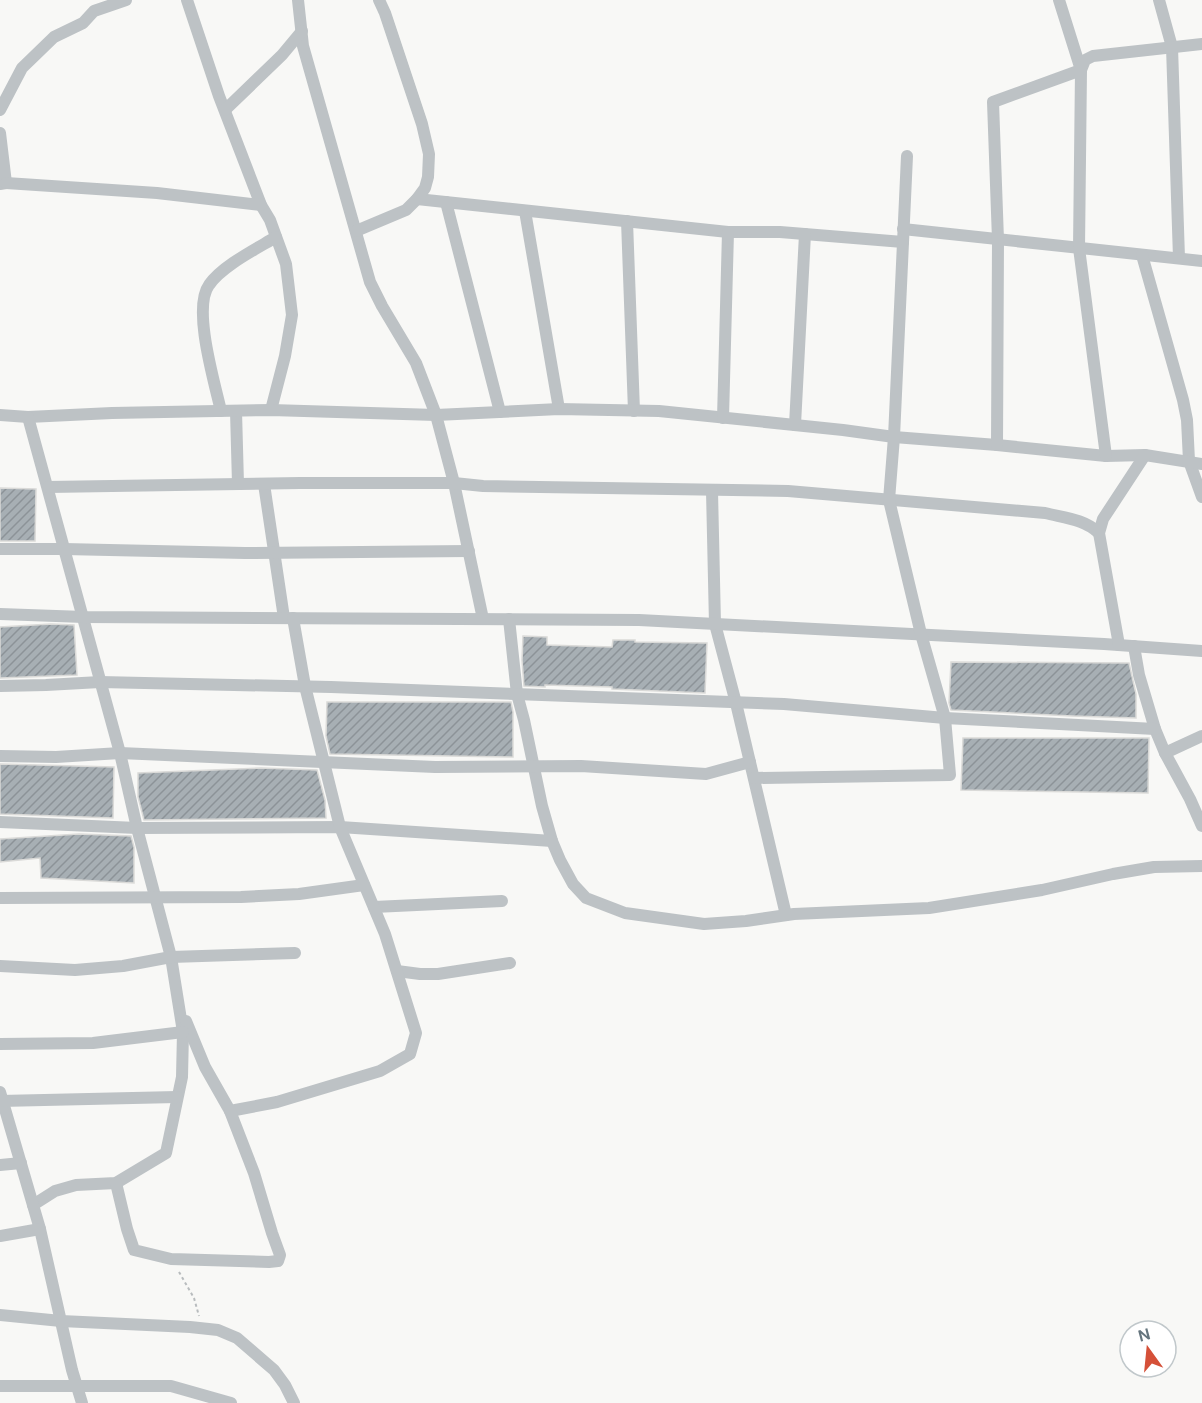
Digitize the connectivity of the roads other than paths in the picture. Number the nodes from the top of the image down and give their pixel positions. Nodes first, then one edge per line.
1 (126, 0) edge
2 (187, 0) edge
3 (298, 0) edge
4 (379, 0) edge
5 (1059, 0) edge
6 (1159, 0) edge
7 (92, 5) edge
8 (302, 31) junction
9 (1202, 44) edge
10 (1172, 47) junction
11 (1081, 70) junction
12 (0, 110) edge
13 (225, 111) junction
14 (0, 133) edge
15 (907, 156) dead end
16 (3, 183) edge
17 (417, 200) junction
18 (446, 202) junction
19 (261, 205) junction
20 (525, 211) junction
21 (627, 221) junction
22 (356, 231) junction
23 (728, 232) junction
24 (805, 234) junction
25 (903, 236) junction
26 (276, 237) junction
27 (998, 240) junction
28 (1079, 248) junction
29 (1142, 255) junction
30 (1179, 258) junction
31 (1202, 261) edge
32 (559, 409) junction
33 (271, 410) junction
34 (221, 411) junction
35 (236, 411) junction
36 (634, 411) junction
37 (500, 412) junction
38 (0, 415) edge
39 (436, 415) junction
40 (28, 417) junction
41 (723, 418) junction
42 (795, 425) junction
43 (894, 437) junction
44 (997, 445) junction
45 (1145, 455) junction
46 (1106, 456) junction
47 (1189, 461) junction
48 (1202, 464) edge
49 (454, 483) junction
50 (238, 484) junction
51 (264, 484) junction
52 (48, 487) junction
53 (712, 491) junction
54 (1202, 497) edge
55 (889, 500) junction
56 (1099, 533) junction
57 (0, 549) edge
58 (64, 549) junction
59 (469, 551) junction
60 (275, 552) junction
61 (0, 614) edge
62 (84, 617) junction
63 (289, 618) junction
64 (483, 619) junction
65 (509, 619) junction
66 (715, 624) junction
67 (921, 634) junction
68 (1119, 645) junction
69 (1134, 646) junction
70 (1202, 651) edge
71 (100, 682) junction
72 (0, 686) edge
73 (305, 686) junction
74 (517, 694) junction
75 (736, 703) junction
76 (945, 718) junction
77 (1155, 729) junction
78 (1202, 736) edge
79 (120, 753) junction
80 (1165, 753) junction
81 (0, 756) edge
82 (324, 761) junction
83 (750, 762) junction
84 (534, 766) junction
85 (754, 778) junction
86 (0, 822) edge
87 (1202, 826) edge
88 (340, 827) junction
89 (137, 828) junction
90 (552, 841) junction
91 (1202, 866) edge
92 (364, 885) junction
93 (155, 897) junction
94 (0, 898) edge
95 (502, 901) dead end
96 (374, 907) junction
97 (786, 915) junction
98 (295, 953) dead end
99 (171, 957) junction
100 (510, 963) dead end
101 (0, 966) edge
102 (397, 971) junction
103 (178, 1002) junction
104 (183, 1032) junction
105 (0, 1044) edge
106 (177, 1097) junction
107 (1, 1098) edge
108 (230, 1111) junction
109 (21, 1163) junction
110 (0, 1165) edge
111 (116, 1183) junction
112 (33, 1205) junction
113 (40, 1229) junction
114 (0, 1236) edge
115 (0, 1315) edge
116 (61, 1321) junction
117 (0, 1386) edge
118 (77, 1386) junction
119 (82, 1403) edge
120 (231, 1403) edge
121 (294, 1403) edge

1 - 7 street
2 - 13 street
3 - 8 street
4 - 17 street
5 - 11 street
6 - 10 street
7 - 12 street
8 - 13 street
8 - 22 street
9 - 10 street
10 - 11 street
10 - 30 street
11 - 27 street
11 - 28 street
13 - 19 street
14 - 16 street
15 - 25 street
16 - 19 street
17 - 18 street
17 - 22 street
18 - 20 street
18 - 37 street
19 - 26 street
20 - 21 street
20 - 32 street
21 - 23 street
21 - 36 street
22 - 39 street
23 - 24 street
23 - 41 street
24 - 25 street
24 - 42 street
25 - 27 street
25 - 43 street
26 - 33 street
26 - 34 street
27 - 28 street
27 - 44 street
28 - 29 street
28 - 46 street
29 - 30 street
29 - 47 street
30 - 31 street
32 - 36 street
32 - 37 street
33 - 35 street
33 - 39 street
34 - 35 street
34 - 40 street
35 - 50 street
36 - 41 street
37 - 39 street
38 - 40 street
39 - 49 street
40 - 52 street
41 - 42 street
42 - 43 street
43 - 44 street
43 - 55 street
44 - 46 street
45 - 46 street
45 - 47 street
45 - 56 street
47 - 48 street
47 - 54 street
49 - 51 street
49 - 53 street
49 - 59 street
50 - 51 street
50 - 52 street
51 - 60 street
52 - 58 street
53 - 55 street
53 - 66 street
55 - 56 street
55 - 67 street
56 - 68 street
57 - 58 street
58 - 60 street
58 - 62 street
59 - 60 street
59 - 64 street
60 - 63 street
61 - 62 street
62 - 63 street
62 - 71 street
63 - 64 street
63 - 73 street
64 - 65 street
65 - 66 street
65 - 74 street
66 - 67 street
66 - 75 street
67 - 68 street
67 - 76 street
68 - 69 street
69 - 70 street
69 - 77 street
71 - 72 street
71 - 73 street
71 - 79 street
73 - 74 street
73 - 82 street
74 - 75 street
74 - 84 street
75 - 76 street
75 - 83 street
76 - 77 street
76 - 85 street
77 - 80 street
78 - 80 street
79 - 81 street
79 - 82 street
79 - 89 street
80 - 87 street
82 - 84 street
82 - 88 street
83 - 84 street
83 - 85 street
84 - 90 street
85 - 97 street
86 - 89 street
88 - 89 street
88 - 90 street
88 - 92 street
89 - 93 street
90 - 97 street
91 - 97 street
92 - 93 street
92 - 96 street
93 - 94 street
93 - 99 street
95 - 96 street
96 - 102 street
98 - 99 street
99 - 101 street
99 - 103 street
100 - 102 street
102 - 108 street
103 - 104 street
103 - 108 street
104 - 105 street
104 - 106 street
106 - 107 street
106 - 111 street
107 - 109 street
108 - 111 street
109 - 110 street
109 - 112 street
111 - 112 street
112 - 113 street
113 - 114 street
113 - 116 street
115 - 116 street
116 - 118 street
116 - 121 street
117 - 118 street
118 - 119 street
118 - 120 street

